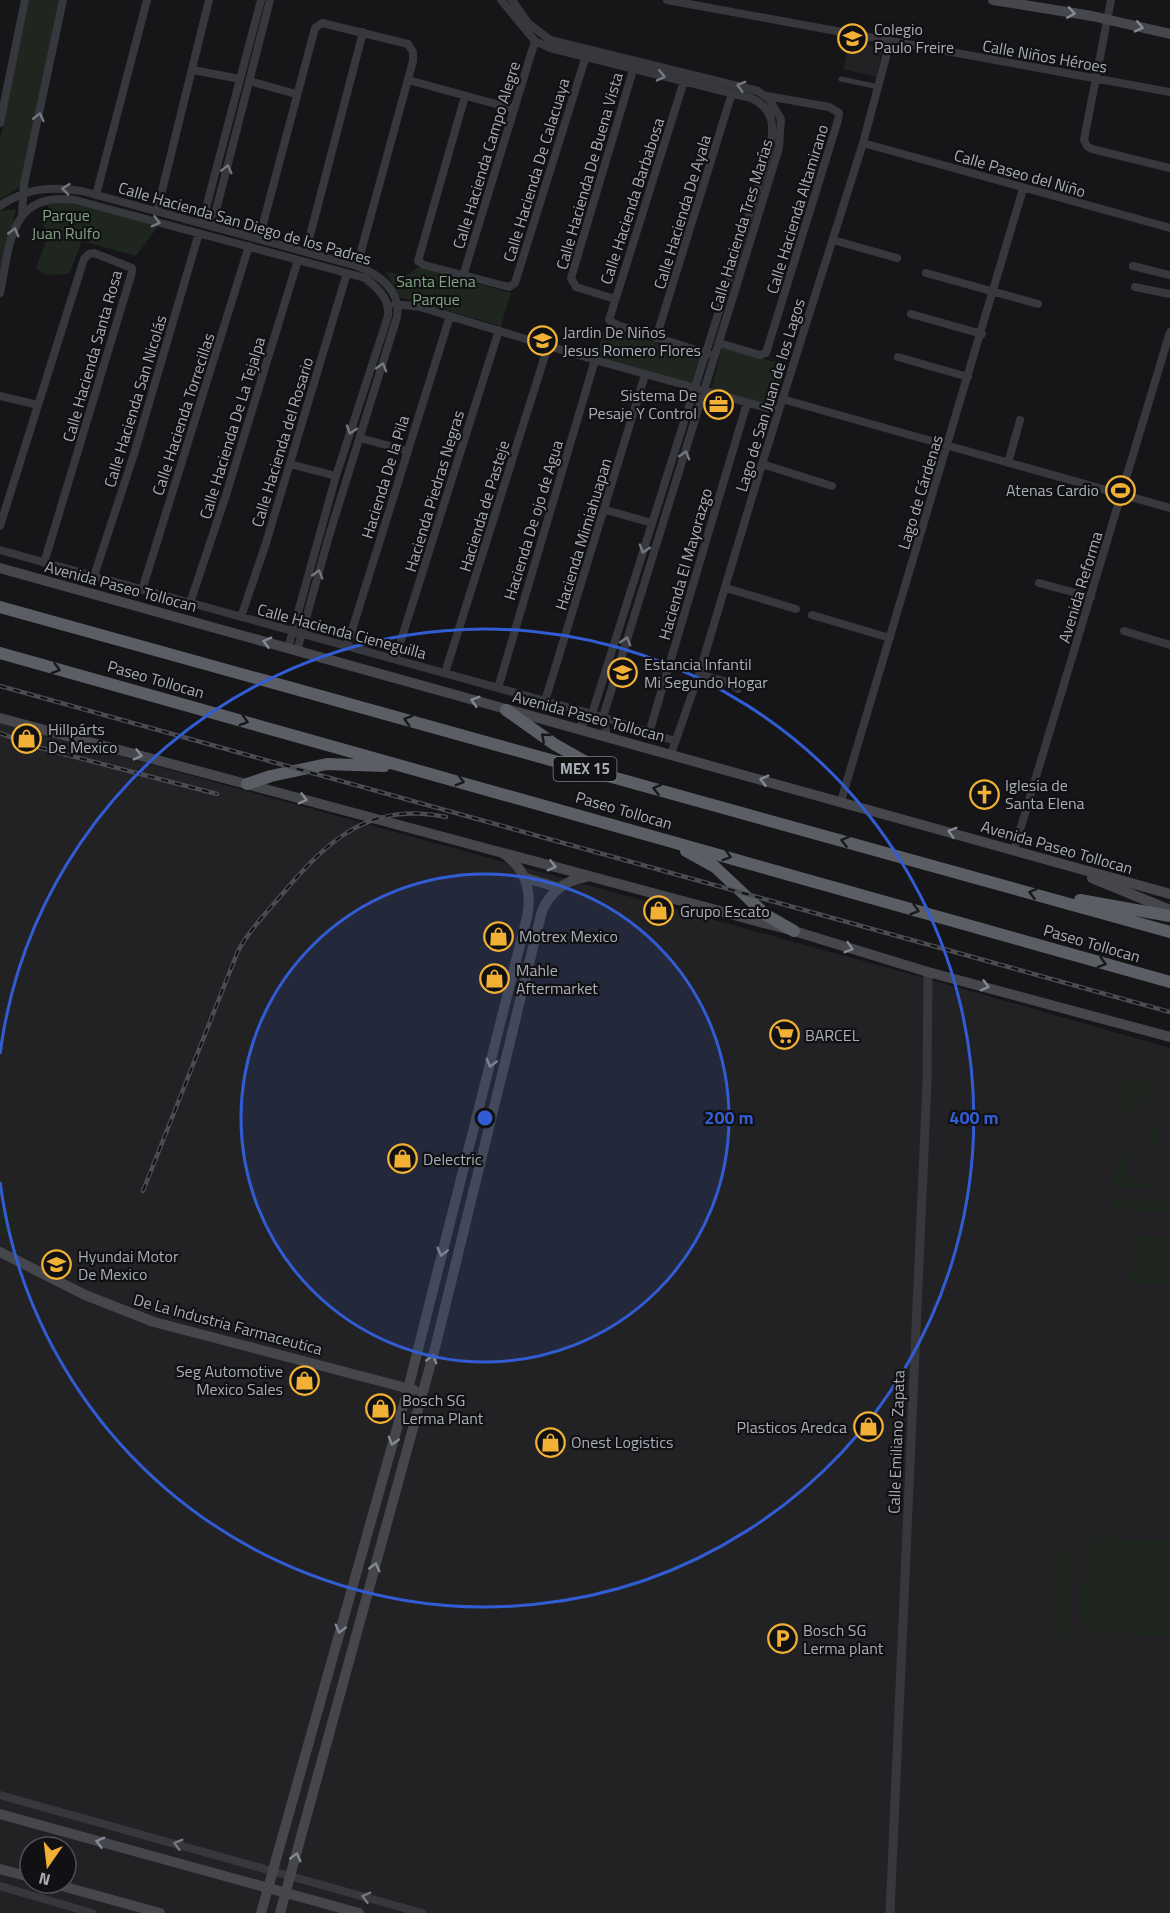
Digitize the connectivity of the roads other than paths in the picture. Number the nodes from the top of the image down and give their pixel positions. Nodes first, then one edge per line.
1 (25, 0) edge
2 (63, 0) edge
3 (147, 0) edge
4 (209, 0) edge
5 (261, 0) edge
6 (270, 0) edge
7 (501, 0) edge
8 (512, 0) edge
9 (667, 0) edge
10 (993, 0) edge
11 (1111, 0) edge
12 (1108, 20) junction
13 (363, 32) junction
14 (1170, 34) edge
15 (535, 41) junction
16 (890, 42) junction
17 (254, 46) junction
18 (585, 59) junction
19 (611, 60) junction
20 (193, 70) junction
21 (633, 70) junction
22 (1095, 78) junction
23 (240, 79) junction
24 (841, 79) dead end
25 (408, 80) junction
26 (249, 81) junction
27 (684, 81) junction
28 (712, 83) junction
29 (879, 87) junction
30 (1170, 92) edge
31 (732, 93) junction
32 (296, 94) junction
33 (465, 96) junction
34 (765, 96) junction
35 (514, 109) junction
36 (0, 123) edge
37 (228, 126) junction
38 (237, 128) junction
39 (863, 143) junction
40 (1170, 168) edge
41 (1023, 189) junction
42 (22, 194) junction
43 (96, 195) junction
44 (132, 205) junction
45 (0, 206) edge
46 (157, 211) junction
47 (22, 214) junction
48 (130, 215) junction
49 (202, 223) junction
50 (212, 226) junction
51 (1170, 228) edge
52 (199, 233) junction
53 (259, 239) junction
54 (833, 240) junction
55 (249, 246) junction
56 (284, 246) junction
57 (306, 251) junction
58 (282, 255) junction
59 (897, 258) dead end
60 (298, 260) junction
61 (357, 266) junction
62 (1133, 266) dead end
63 (347, 273) junction
64 (926, 273) dead end
65 (1170, 275) edge
66 (463, 276) junction
67 (1135, 287) dead end
68 (994, 292) junction
69 (0, 293) edge
70 (1170, 294) edge
71 (615, 299) junction
72 (399, 303) junction
73 (1038, 304) dead end
74 (388, 305) junction
75 (911, 314) dead end
76 (450, 316) junction
77 (499, 330) junction
78 (1170, 332) edge
79 (982, 334) junction
80 (656, 338) junction
81 (719, 343) junction
82 (548, 346) junction
83 (706, 353) junction
84 (716, 356) junction
85 (898, 357) dead end
86 (595, 360) junction
87 (645, 375) junction
88 (968, 377) junction
89 (694, 389) junction
90 (704, 392) junction
91 (0, 396) edge
92 (362, 396) junction
93 (372, 398) junction
94 (782, 399) junction
95 (747, 403) junction
96 (38, 405) junction
97 (778, 411) junction
98 (1020, 420) dead end
99 (360, 438) junction
100 (948, 446) junction
101 (408, 451) junction
102 (1008, 463) junction
103 (290, 464) junction
104 (762, 464) junction
105 (668, 473) junction
106 (336, 476) junction
107 (678, 476) junction
108 (832, 486) dead end
109 (1122, 495) junction
110 (1170, 508) edge
111 (606, 510) junction
112 (652, 523) junction
113 (0, 526) edge
114 (320, 533) junction
115 (329, 536) junction
116 (0, 550) edge
117 (44, 563) junction
118 (0, 568) edge
119 (94, 576) junction
120 (1039, 583) dead end
121 (726, 588) junction
122 (142, 590) junction
123 (630, 594) junction
124 (640, 597) junction
125 (1091, 597) junction
126 (190, 603) junction
127 (0, 607) edge
128 (796, 609) dead end
129 (812, 615) dead end
130 (241, 617) junction
131 (293, 631) junction
132 (1124, 631) dead end
133 (301, 633) junction
134 (890, 638) junction
135 (1170, 645) edge
136 (347, 646) junction
137 (293, 649) junction
138 (0, 653) edge
139 (395, 659) junction
140 (445, 673) junction
141 (699, 674) junction
142 (498, 688) junction
143 (738, 689) dead end
144 (545, 701) junction
145 (506, 710) junction
146 (592, 714) junction
147 (603, 717) junction
148 (0, 718) edge
149 (579, 728) junction
150 (649, 733) junction
151 (607, 736) junction
152 (675, 741) junction
153 (671, 754) junction
154 (404, 766) junction
155 (613, 777) junction
156 (247, 784) junction
157 (840, 801) junction
158 (671, 840) junction
159 (1014, 850) junction
160 (501, 853) junction
161 (1068, 866) junction
162 (597, 877) junction
163 (526, 878) junction
164 (559, 888) junction
165 (1170, 894) edge
166 (1066, 902) junction
167 (1170, 910) edge
168 (1170, 916) edge
169 (794, 930) junction
170 (1170, 932) edge
171 (928, 972) junction
172 (513, 977) junction
173 (525, 981) junction
174 (1170, 982) edge
175 (1170, 1037) edge
176 (497, 1040) junction
177 (508, 1044) junction
178 (463, 1168) junction
179 (476, 1172) junction
180 (0, 1252) edge
181 (408, 1389) junction
182 (423, 1393) junction
183 (0, 1795) edge
184 (0, 1814) edge
185 (0, 1869) edge
186 (273, 1871) junction
187 (18, 1874) edge
188 (291, 1877) junction
189 (0, 1886) edge
190 (268, 1888) junction
191 (78, 1890) edge
192 (286, 1893) junction
193 (92, 1913) edge
194 (160, 1913) edge
195 (261, 1913) edge
196 (280, 1913) edge
197 (359, 1913) edge
198 (422, 1913) edge
199 (890, 1913) edge

1 - 36 street
42 -> 2 street
3 - 43 street
4 - 20 street
5 - 17 street
6 - 17 street
7 - 15 street
8 - 19 street, Calle Hacienda Tres Marías
9 - 16 street, Calle Niños Héroes
10 -> 12 main road
11 - 12 street
12 -> 14 main road
12 - 22 street
13 - 25 street
13 - 32 street
13 - 57 street
15 - 18 street, Calle Hacienda Tres Marías
15 - 35 street, Calle Hacienda Campo Alegre
16 - 22 street, Calle Niños Héroes
16 - 29 street, Lago de San Juan de los Lagos
17 - 23 street
17 - 26 street
18 - 19 street, Calle Hacienda Tres Marías
18 - 66 street, Calle Hacienda De Calacuaya
19 - 21 street, Calle Hacienda Tres Marías
19 - 28 street, Calle Hacienda Tres Marías
20 - 23 street
20 - 46 street
21 -> 27 street, Calle Hacienda Tres Marías
21 - 71 street, Calle Hacienda De Buena Vista
22 - 30 street, Calle Niños Héroes
22 - 40 street
23 - 37 street
24 - 29 street
25 - 33 street
25 - 61 street
26 - 32 street
26 - 38 street
27 - 28 street, Calle Hacienda Tres Marías
27 - 71 street, Calle Hacienda Barbabosa
28 - 31 street, Calle Hacienda Tres Marías
34 -> 28 street, Calle Hacienda Tres Marías
29 - 39 street, Lago de San Juan de los Lagos
31 - 80 street, Calle Hacienda De Ayala
31 - 83 street, Calle Hacienda Tres Marías
32 - 53 street
33 - 35 street
33 - 66 street
34 - 81 street, Calle Hacienda Tres Marías
34 - 81 street, Calle Hacienda Altamirano
35 - 66 street, Calle Hacienda Campo Alegre
37 - 38 street
37 - 49 street
50 -> 38 street
39 - 41 street, Calle Paseo del Niño
39 - 54 street, Lago de San Juan de los Lagos
41 - 51 street, Calle Paseo del Niño
41 - 68 street, Lago de Cárdenas
43 -> 42 street, Calle Hacienda San Diego de los Padres
42 - 45 street, Calle Hacienda San Diego de los Padres
42 - 47 street
43 - 44 street, Calle Hacienda San Diego de los Padres
44 - 46 street, Calle Hacienda San Diego de los Padres
44 - 48 street
46 - 49 street, Calle Hacienda San Diego de los Padres
47 - 48 street, Calle Hacienda San Diego de los Padres
69 -> 47 street
48 -> 52 street, Calle Hacienda San Diego de los Padres
49 - 50 street, Calle Hacienda San Diego de los Padres
50 - 53 street, Calle Hacienda San Diego de los Padres
52 - 55 street, Calle Hacienda San Diego de los Padres
52 - 119 street, Calle Hacienda San Nicolás
53 - 56 street, Calle Hacienda San Diego de los Padres
54 - 59 street
54 - 94 street, Lago de San Juan de los Lagos
55 - 58 street, Calle Hacienda San Diego de los Padres
55 - 122 street, Calle Hacienda Torrecillas
56 - 57 street, Calle Hacienda San Diego de los Padres
56 - 58 street
57 - 61 street, Calle Hacienda San Diego de los Padres
58 - 60 street, Calle Hacienda San Diego de los Padres
60 - 63 street, Calle Hacienda San Diego de los Padres
60 - 126 street, Calle Hacienda De La Tejalpa
61 - 72 street, Calle Hacienda San Diego de los Padres
62 - 65 street
63 - 74 street, Calle Hacienda San Diego de los Padres
63 - 103 street, Calle Hacienda del Rosario
64 - 68 street
67 - 70 street
68 - 73 street
68 - 79 street, Lago de Cárdenas
71 - 80 street, Calle Hacienda Barbabosa
72 - 74 street
72 - 76 street
93 -> 72 street
74 - 92 street
75 - 79 street
76 - 77 street
76 - 101 street, Hacienda De la Pila
77 - 82 street
77 - 139 street, Hacienda Piedras Negras
78 - 109 street, Avenida Reforma
79 - 88 street, Lago de Cárdenas
80 - 83 street
81 - 84 street, Calle Hacienda Tres Marías
82 - 86 street
82 - 140 street, Hacienda de Pasteje
83 - 84 street
83 - 89 street, Calle Hacienda Tres Marías
84 - 90 street, Calle Hacienda Tres Marías
85 - 88 street
86 - 87 street
86 - 142 street, Hacienda De ojo de Agua
87 - 89 street
87 - 111 street, Hacienda Mimiahuapan
88 - 100 street, Lago de Cárdenas
89 - 90 street
89 - 105 street, Calle Hacienda Tres Marías
90 - 95 street
107 -> 90 street, Calle Hacienda Tres Marías
91 - 96 street
92 - 93 street
92 -> 106 street
93 - 99 street
94 - 97 street, Lago de San Juan de los Lagos
94 - 100 street
95 - 97 street
95 - 150 street, Hacienda El Mayorazgo
96 - 113 street, Calle Hacienda Santa Rosa
96 - 117 street, Calle Hacienda Santa Rosa
97 - 104 street, Lago de San Juan de los Lagos
98 - 102 street
99 - 101 street
99 - 115 street
100 - 102 street
100 - 134 street, Lago de Cárdenas
101 - 136 street, Hacienda De la Pila
102 - 109 street
103 - 106 street
103 - 130 street, Calle Hacienda del Rosario
104 - 108 street
104 - 121 street, Lago de San Juan de los Lagos
105 - 107 street
105 - 112 street, Calle Hacienda Tres Marías
106 - 114 street
107 - 124 street, Calle Hacienda Tres Marías
109 - 110 street
109 - 125 street, Avenida Reforma
111 - 112 street
111 - 144 street, Hacienda Mimiahuapan
112 -> 123 street, Calle Hacienda Tres Marías
114 - 115 street
114 - 131 street
133 -> 115 street
116 - 117 street, Calle Hacienda Cieneguilla
117 - 119 street, Calle Hacienda Cieneguilla
137 -> 118 main road, Avenida Paseo Tollocan
119 - 122 street, Calle Hacienda Cieneguilla
120 - 125 street
121 - 128 street
121 - 141 street, Lago de San Juan de los Lagos
122 - 126 street, Calle Hacienda Cieneguilla
123 - 124 street
123 - 146 street, Calle Hacienda Tres Marías
147 -> 124 street, Calle Hacienda Tres Marías
125 - 159 street, Avenida Reforma
126 - 130 street, Calle Hacienda Cieneguilla
155 -> 127 highway, Paseo Tollocan / MEX 15
129 - 134 street
130 - 131 street, Calle Hacienda Cieneguilla
131 - 133 street, Calle Hacienda Cieneguilla
131 - 137 street
132 - 135 street
133 - 136 street, Calle Hacienda Cieneguilla
133 - 137 street
134 - 157 street, Lago de Cárdenas
136 - 139 street, Calle Hacienda Cieneguilla
145 -> 137 main road, Avenida Paseo Tollocan
138 -> 154 highway, Paseo Tollocan
139 - 140 street, Calle Hacienda Cieneguilla
140 - 142 street, Calle Hacienda Cieneguilla
141 - 143 street
141 - 152 street, Lago de San Juan de los Lagos
142 - 144 street, Calle Hacienda Cieneguilla
144 - 146 street, Calle Hacienda Cieneguilla
145 - 149 main road, Avenida Paseo Tollocan
155 -> 145 highway
146 - 147 street, Calle Hacienda Cieneguilla
146 - 149 street, Calle Hacienda Tres Marías
147 - 150 street, Calle Hacienda Cieneguilla
147 - 151 street, Calle Hacienda Tres Marías
148 -> 156 main road
149 - 151 main road, Avenida Paseo Tollocan
150 - 152 street, Calle Hacienda Cieneguilla
151 - 153 main road, Avenida Paseo Tollocan
152 - 153 street, Lago de San Juan de los Lagos
157 -> 153 main road, Avenida Paseo Tollocan
154 - 156 highway
154 -> 158 highway, Paseo Tollocan
166 -> 155 highway, Paseo Tollocan / MEX 15
156 -> 160 main road
159 -> 157 main road, Avenida Paseo Tollocan
158 - 169 highway
158 -> 174 highway, Paseo Tollocan
159 - 161 main road, Avenida Paseo Tollocan
160 -> 162 main road
160 - 163 main road
161 - 165 main road, Avenida Paseo Tollocan
161 - 167 main road
162 - 164 main road
162 - 169 main road
163 - 164 main road
163 - 172 main road
164 - 173 main road
166 - 168 highway
166 - 170 highway, Paseo Tollocan / MEX 15
169 -> 171 main road
171 -> 175 main road
171 - 199 street, Calle Emiliano Zapata
172 - 173 street
172 - 176 main road
173 - 177 main road
176 - 177 street
176 -> 178 main road
177 - 179 main road
178 - 179 street
178 -> 181 main road
182 -> 179 main road
180 - 181 main road, De La Industria Farmaceutica
181 - 182 main road, De La Industria Farmaceutica
181 -> 186 main road
188 -> 182 main road
186 -> 183 street
190 -> 184 main road
185 - 187 main road
186 - 188 street
186 - 190 main road
188 - 192 main road
198 -> 188 street
189 - 193 street
190 - 192 main road
190 - 195 main road
191 - 194 main road
192 - 196 main road
192 - 197 main road

